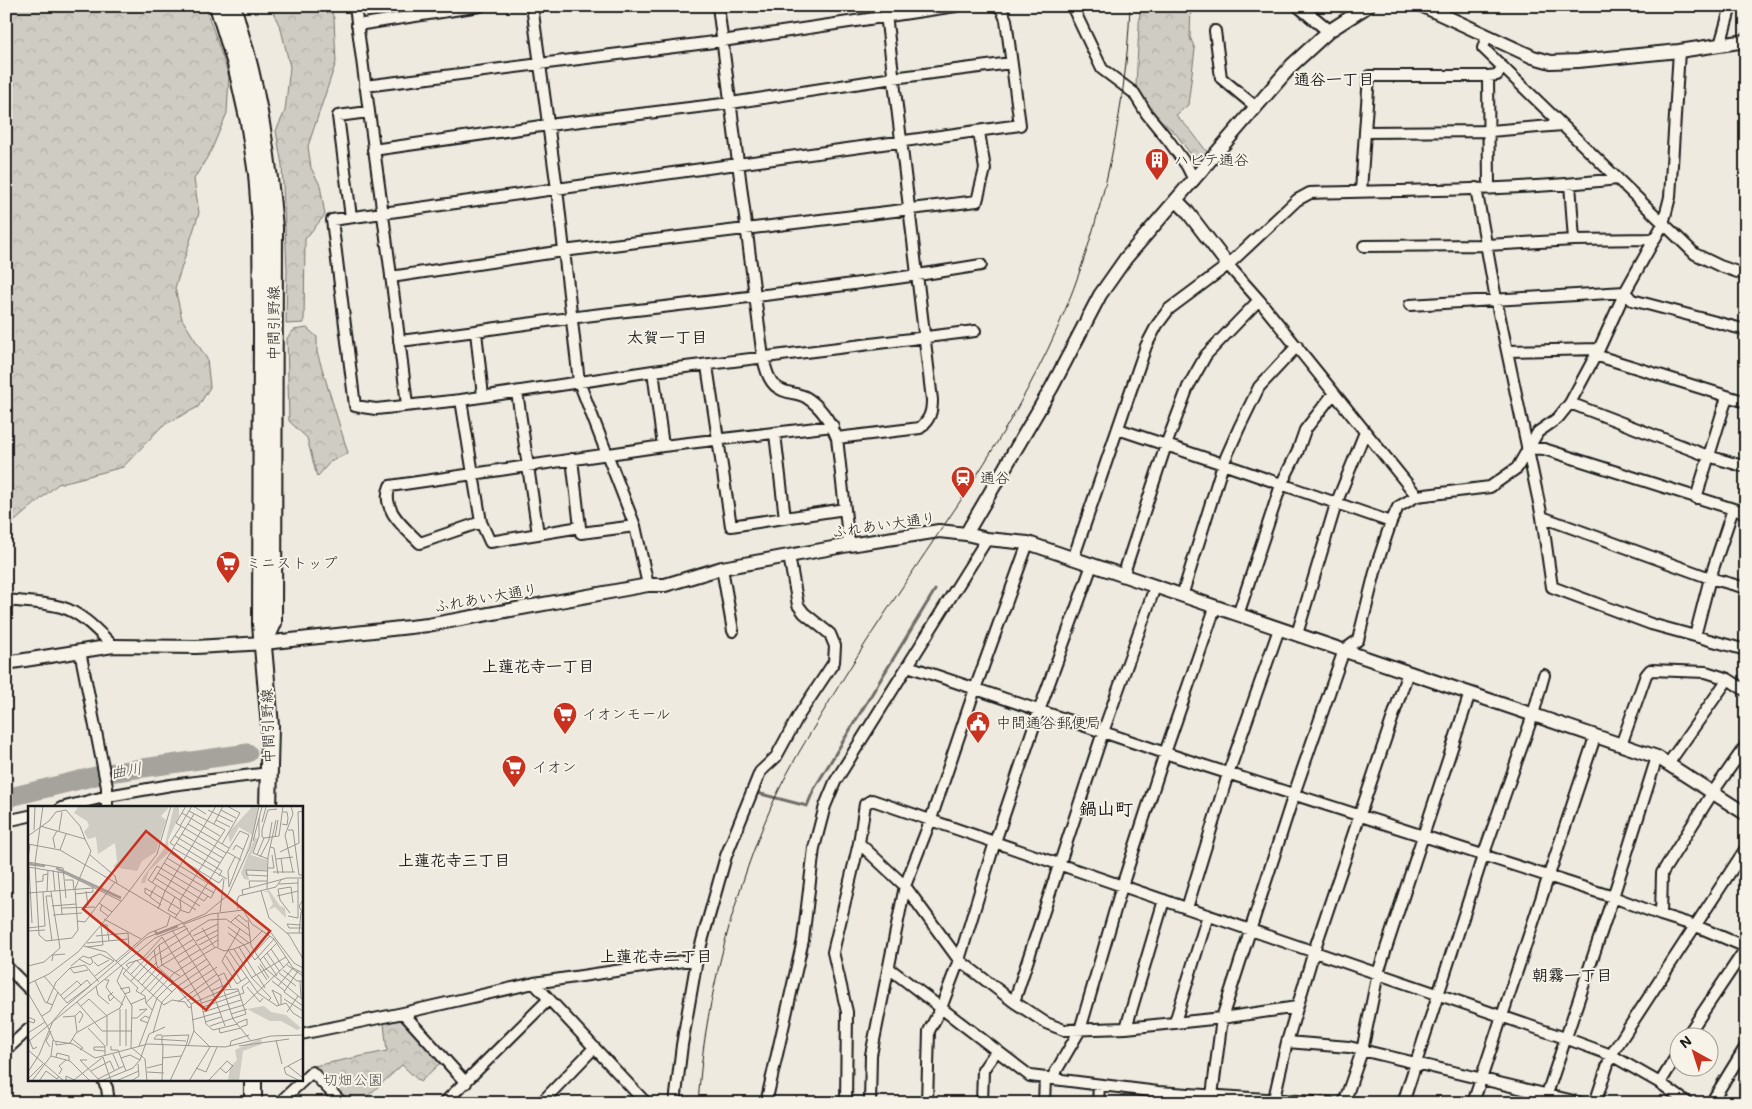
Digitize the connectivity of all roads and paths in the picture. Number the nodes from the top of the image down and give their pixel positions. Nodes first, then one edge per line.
1 (218, 6) edge
2 (232, 6) edge
3 (355, 6) edge
4 (480, 6) edge
5 (532, 6) edge
6 (718, 6) edge
7 (885, 6) edge
8 (956, 6) edge
9 (998, 6) edge
10 (1072, 6) edge
11 (1299, 6) edge
12 (1368, 6) edge
13 (1423, 6) edge
14 (1731, 6) edge
15 (886, 18) junction
16 (357, 25) junction
17 (1215, 31) dead end
18 (1330, 31) junction
19 (1487, 36) junction
20 (722, 40) junction
21 (1746, 41) edge
22 (1720, 44) junction
23 (1679, 51) junction
24 (1012, 63) junction
25 (539, 64) junction
26 (1503, 67) junction
27 (1488, 76) junction
28 (893, 78) junction
29 (365, 86) junction
30 (731, 103) junction
31 (1256, 108) junction
32 (368, 112) junction
33 (548, 125) junction
34 (1562, 125) junction
35 (1490, 131) junction
36 (979, 132) junction
37 (1365, 132) junction
38 (901, 142) junction
39 (373, 150) junction
40 (738, 164) junction
41 (1617, 179) junction
42 (1194, 180) junction
43 (1570, 184) junction
44 (1476, 188) junction
45 (1489, 188) junction
46 (556, 189) junction
47 (1362, 191) junction
48 (1176, 200) junction
49 (909, 209) junction
50 (381, 212) junction
51 (351, 217) junction
52 (1663, 224) junction
53 (746, 229) junction
54 (1653, 239) junction
55 (1574, 240) junction
56 (1487, 245) junction
57 (1364, 246) dead end
58 (563, 251) junction
59 (981, 265) dead end
60 (1228, 265) junction
61 (1746, 275) edge
62 (917, 276) junction
63 (391, 277) junction
64 (1625, 292) junction
65 (754, 296) junction
66 (1496, 299) junction
67 (1259, 300) junction
68 (1410, 306) dead end
69 (571, 318) junction
70 (1746, 330) edge
71 (476, 332) junction
72 (975, 332) dead end
73 (924, 339) junction
74 (400, 341) junction
75 (1297, 346) junction
76 (1507, 351) junction
77 (1597, 352) junction
78 (763, 358) junction
79 (707, 366) junction
80 (653, 371) junction
81 (579, 382) junction
82 (517, 392) junction
83 (1334, 393) junction
84 (483, 396) junction
85 (1727, 396) junction
86 (461, 400) junction
87 (1746, 402) edge
88 (1570, 403) junction
89 (407, 405) junction
90 (832, 426) junction
91 (1118, 429) junction
92 (1365, 432) junction
93 (774, 434) junction
94 (837, 438) junction
95 (717, 441) junction
96 (1166, 444) junction
97 (663, 446) junction
98 (1528, 448) junction
99 (608, 455) junction
100 (1708, 456) junction
101 (572, 459) junction
102 (1223, 464) junction
103 (528, 466) junction
104 (1746, 468) edge
105 (473, 474) junction
106 (1281, 484) junction
107 (1416, 496) junction
108 (1696, 498) junction
109 (1336, 504) junction
110 (845, 509) junction
111 (1733, 509) junction
112 (1746, 513) edge
113 (1542, 517) junction
114 (785, 518) junction
115 (481, 522) junction
116 (1391, 522) junction
117 (635, 526) junction
118 (580, 527) junction
119 (538, 534) junction
120 (966, 534) junction
121 (987, 539) junction
122 (1028, 543) junction
123 (849, 545) junction
124 (789, 556) junction
125 (1073, 559) junction
126 (1092, 565) junction
127 (722, 568) junction
128 (1123, 576) junction
129 (1710, 578) junction
130 (648, 585) junction
131 (1155, 587) junction
132 (1746, 588) edge
133 (1182, 596) junction
134 (6, 600) edge
135 (1215, 608) junction
136 (1238, 615) junction
137 (1280, 629) junction
138 (733, 631) dead end
139 (1297, 634) junction
140 (1695, 636) junction
141 (264, 643) junction
142 (113, 646) junction
143 (80, 650) junction
144 (1344, 650) junction
145 (1746, 650) edge
146 (6, 662) edge
147 (908, 666) junction
148 (1408, 672) junction
149 (1544, 675) dead end
150 (1728, 679) junction
151 (975, 689) junction
152 (1746, 691) edge
153 (1470, 693) junction
154 (1039, 710) junction
155 (1533, 715) junction
156 (1103, 732) junction
157 (1595, 737) junction
158 (1621, 745) junction
159 (1746, 745) edge
160 (1165, 753) junction
161 (1657, 757) junction
162 (1668, 764) junction
163 (269, 770) junction
164 (1228, 774) junction
165 (107, 792) junction
166 (1713, 792) junction
167 (1294, 794) junction
168 (67, 806) edge
169 (107, 806) edge
170 (268, 806) edge
171 (1746, 814) edge
172 (28, 816) edge
173 (1360, 816) junction
174 (931, 819) junction
175 (6, 821) edge
176 (1422, 836) junction
177 (995, 842) junction
178 (859, 843) junction
179 (1746, 848) edge
180 (1483, 856) junction
181 (1059, 864) junction
182 (1549, 876) junction
183 (905, 886) junction
184 (1122, 886) junction
185 (1613, 897) junction
186 (1164, 900) junction
187 (1187, 908) junction
188 (1208, 915) junction
189 (1661, 915) junction
190 (1696, 926) junction
191 (1251, 930) junction
192 (1746, 948) edge
193 (1314, 951) junction
194 (697, 959) junction
195 (959, 960) junction
196 (6, 966) edge
197 (890, 969) junction
198 (1378, 973) junction
199 (534, 983) junction
200 (28, 988) edge
201 (1439, 994) junction
202 (548, 1000) junction
203 (1014, 1002) junction
204 (1297, 1007) junction
205 (941, 1008) junction
206 (403, 1013) junction
207 (1502, 1016) junction
208 (1222, 1018) junction
209 (1175, 1022) junction
210 (1694, 1026) edge
211 (1126, 1028) junction
212 (28, 1030) edge
213 (1080, 1030) junction
214 (6, 1034) edge
215 (302, 1034) edge
216 (1565, 1038) junction
217 (14, 1042) junction
218 (1287, 1042) junction
219 (1746, 1046) edge
220 (594, 1048) junction
221 (6, 1050) edge
222 (997, 1050) junction
223 (1362, 1051) junction
224 (1611, 1055) junction
225 (1416, 1064) junction
226 (1670, 1066) edge
227 (1049, 1078) junction
228 (1480, 1079) junction
229 (302, 1081) edge
230 (104, 1082) edge
231 (254, 1082) edge
232 (301, 1082) edge
233 (466, 1082) junction
234 (1660, 1082) junction
235 (1100, 1085) junction
236 (1157, 1097) edge
237 (1545, 1099) edge
238 (1212, 1100) edge
239 (1273, 1101) edge
240 (108, 1103) edge
241 (253, 1103) edge
242 (279, 1103) edge
243 (342, 1103) edge
244 (444, 1103) edge
245 (541, 1103) edge
246 (646, 1103) edge
247 (675, 1103) edge
248 (766, 1103) edge
249 (846, 1103) edge
250 (870, 1103) edge
251 (927, 1103) edge
252 (982, 1103) edge
253 (1044, 1103) edge
254 (1098, 1103) edge
255 (1330, 1103) edge
256 (1344, 1103) edge
257 (1403, 1103) edge
258 (1473, 1103) edge
259 (1582, 1103) edge
260 (1595, 1103) edge
261 (1688, 1103) edge
262 (1711, 1103) edge

1 - 141 main road, 中間引野線
2 - 141 main road, 中間引野線
3 - 16 street
4 - 16 street
5 - 25 street
6 - 20 street
7 - 15 street
8 - 15 street
9 - 24 street
10 - 42 street
11 - 18 street
12 - 18 street
13 - 19 street
14 - 22 street
15 - 20 street
15 - 28 street
16 - 29 street
17 - 31 street
18 - 31 street
19 - 23 street
19 - 26 street
20 - 25 street
20 - 30 street
21 - 22 street
22 - 23 street
23 - 52 street
24 - 28 street
24 - 36 street
25 - 29 street
25 - 33 street
26 - 27 street
26 - 34 street
27 - 35 street
27 - 37 street
28 - 30 street
28 - 38 street
29 - 32 street
30 - 33 street
30 - 40 street
31 - 42 street
32 - 39 street
32 - 51 street
33 - 39 street
33 - 46 street
34 - 35 street
34 - 41 street
35 - 37 street
35 - 45 street
36 - 38 street
36 - 49 street
37 - 47 street
38 - 40 street
38 - 49 street
39 - 50 street
40 - 46 street
40 - 53 street
41 - 43 street
41 - 52 street
42 - 48 street
43 - 45 street
43 - 55 street
44 - 45 street
44 - 47 street
44 - 56 street
46 - 50 street
46 - 58 street
47 - 60 street
48 - 60 street
48 - 120 street
49 - 53 street
49 - 62 street
50 - 51 street
50 - 63 street
51 - 89 street
52 - 54 street
52 - 61 street
53 - 58 street
53 - 65 street
54 - 55 street
54 - 64 street
55 - 56 street
56 - 57 street
56 - 66 street
58 - 63 street
58 - 69 street
59 - 62 street
60 - 67 street
60 - 91 street
62 - 65 street
62 - 73 street
63 - 74 street
64 - 66 street
64 - 70 street
64 - 77 street
65 - 69 street
65 - 78 street
66 - 68 street
66 - 76 street
67 - 75 street
67 - 96 street
69 - 71 street
69 - 81 street
71 - 74 street
71 - 84 street
72 - 73 street
73 - 78 street
73 - 94 street
74 - 89 street
75 - 83 street
75 - 102 street
76 - 77 street
76 - 98 street
77 - 85 street
77 - 88 street
78 - 79 street
78 - 90 street
79 - 80 street
79 - 95 street
80 - 81 street
80 - 97 street
81 - 82 street
81 - 99 street
82 - 84 street
82 - 103 street
83 - 92 street
83 - 106 street
84 - 86 street
85 - 87 street
85 - 100 street
86 - 89 street
86 - 105 street
88 - 98 street
88 - 100 street
90 - 93 street
90 - 94 street
91 - 96 street
91 - 125 street
92 - 107 street
92 - 109 street
93 - 95 street
93 - 114 street
94 - 110 street
95 - 97 street
95 - 114 street
96 - 102 street
96 - 128 street
97 - 99 street
98 - 107 street
98 - 108 street
98 - 113 street
99 - 101 street
99 - 117 street
100 - 104 street
100 - 108 street
101 - 103 street
101 - 118 street
102 - 106 street
102 - 133 street
103 - 105 street
103 - 119 street
105 - 115 street
105 - 115 street
106 - 109 street
106 - 136 street
107 - 116 street
108 - 111 street
109 - 116 street
109 - 139 street
110 - 114 street
110 - 123 street
111 - 112 street
111 - 129 street
113 - 129 street
113 - 140 street
115 - 119 street
116 - 144 street
117 - 118 street
117 - 130 street
118 - 119 street
120 - 121 street, ふれあい大通り
120 - 123 street, ふれあい大通り
121 - 122 street, ふれあい大通り
121 - 147 street
122 - 125 street, ふれあい大通り
122 - 151 street
123 - 124 street, ふれあい大通り
124 - 127 street, ふれあい大通り
124 - 194 street
125 - 126 street, ふれあい大通り
126 - 128 street, ふれあい大通り
126 - 154 street
127 - 130 street, ふれあい大通り
127 - 138 street
128 - 131 street, ふれあい大通り
129 - 132 street
129 - 140 street
130 - 141 street, ふれあい大通り
131 - 133 street, ふれあい大通り
131 - 156 street
133 - 135 street, ふれあい大通り
134 - 142 street
135 - 136 street, ふれあい大通り
135 - 160 street
136 - 137 street, ふれあい大通り
137 - 139 street, ふれあい大通り
137 - 164 street
139 - 144 street, ふれあい大通り
140 - 145 street
141 - 142 street, ふれあい大通り
141 - 163 main road, 中間引野線
142 - 143 street, ふれあい大通り
143 - 146 street, ふれあい大通り
143 - 165 street
144 - 148 street, ふれあい大通り
144 - 167 street
147 - 151 street
147 - 248 street
148 - 153 street, ふれあい大通り
148 - 173 street
149 - 155 street
150 - 152 street
150 - 158 street
150 - 162 street
151 - 154 street
151 - 174 street
153 - 155 street, ふれあい大通り
153 - 176 street
154 - 156 street
154 - 177 street
155 - 157 street, ふれあい大通り
155 - 180 street
156 - 160 street
156 - 181 street
157 - 158 street, ふれあい大通り
157 - 182 street
158 - 161 street, ふれあい大通り
159 - 166 street
160 - 164 street
160 - 184 street
161 - 162 street, ふれあい大通り
161 - 185 street
162 - 166 street, ふれあい大通り
163 - 165 street
163 - 170 main road, 中間引野線
164 - 167 street
164 - 187 street
165 - 168 street
165 - 169 street
166 - 171 street, ふれあい大通り
166 - 189 street
167 - 173 street
167 - 191 street
172 - 175 street
173 - 176 street
173 - 193 street
174 - 177 street
174 - 178 street
174 - 183 street
176 - 180 street
176 - 198 street
177 - 181 street
177 - 195 street
178 - 183 street
178 - 249 street
179 - 190 street
180 - 182 street
180 - 201 street
181 - 184 street
181 - 203 street
182 - 185 street
182 - 207 street
183 - 195 street
183 - 197 street
184 - 186 street
184 - 213 street
185 - 189 street
185 - 216 street
186 - 187 street
186 - 211 street
187 - 188 street
188 - 191 street
188 - 209 street
189 - 190 street
190 - 192 street
190 - 224 street
191 - 193 street
191 - 208 street
192 - 210 street
193 - 198 street
193 - 204 street
194 - 199 street
194 - 247 street
195 - 203 street
195 - 205 street
196 - 200 street
197 - 205 street
197 - 250 street
198 - 201 street
198 - 223 street
199 - 202 street
199 - 206 street
201 - 207 street
201 - 225 street
202 - 220 street
202 - 233 street
203 - 213 street
204 - 208 street
204 - 218 street
205 - 222 street
205 - 251 street
206 - 215 street
206 - 233 street
207 - 216 street
207 - 228 street
208 - 209 street
208 - 238 street
209 - 211 street
211 - 213 street
212 - 217 street
213 - 227 street
214 - 217 street
216 - 224 street
216 - 237 street
217 - 221 street
218 - 223 street
218 - 239 street
219 - 262 street
220 - 245 street
220 - 246 street
222 - 227 street
222 - 252 street
223 - 225 street
223 - 256 street
224 - 234 street
224 - 260 street
225 - 228 street
225 - 257 street
226 - 234 street
227 - 235 street
227 - 253 street
228 - 237 street
228 - 258 street
229 - 243 street
230 - 240 street
231 - 241 main road
232 - 242 street
233 - 244 street
234 - 261 street
235 - 236 street
235 - 254 street
236 - 238 street
237 - 259 street
238 - 239 street
239 - 255 street

